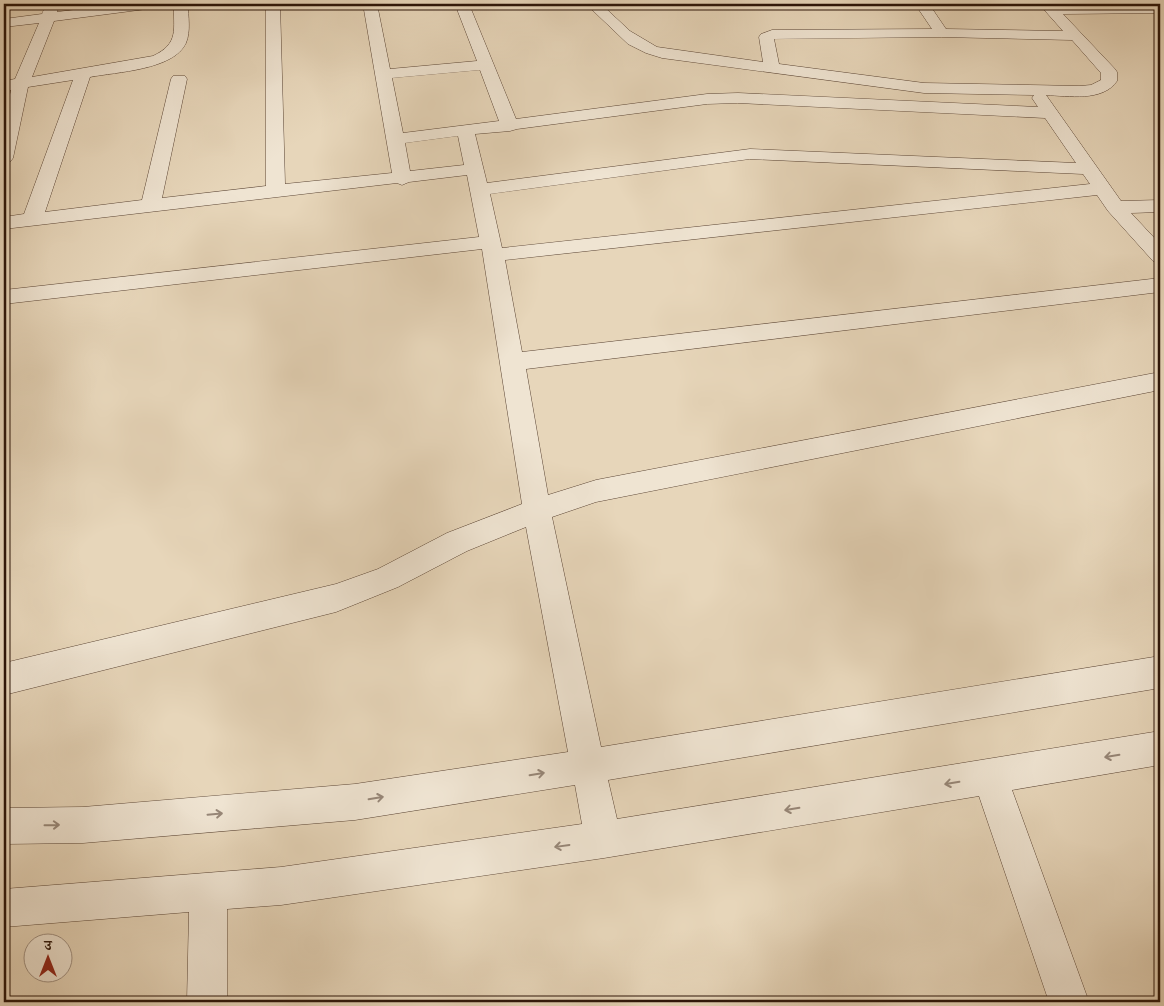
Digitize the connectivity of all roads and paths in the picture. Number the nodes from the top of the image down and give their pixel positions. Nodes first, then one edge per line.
1 (154, 4) edge
2 (181, 4) edge
3 (273, 4) edge
4 (370, 4) edge
5 (462, 4) edge
6 (593, 4) edge
7 (922, 4) edge
8 (1049, 7) edge
9 (1160, 9) edge
10 (51, 10) edge
11 (4, 22) edge
12 (942, 33) junction
13 (1074, 36) junction
14 (484, 64) junction
15 (772, 68) junction
16 (83, 74) junction
17 (382, 74) junction
18 (179, 79) dead end
19 (22, 84) junction
20 (4, 86) edge
21 (1035, 90) junction
22 (1050, 113) junction
23 (510, 126) junction
24 (465, 131) junction
25 (397, 139) junction
26 (4, 158) edge
27 (1087, 168) junction
28 (402, 179) junction
29 (478, 180) junction
30 (1101, 189) junction
31 (276, 190) junction
32 (151, 205) junction
33 (1160, 206) edge
34 (1115, 207) junction
35 (32, 220) junction
36 (4, 223) edge
37 (492, 249) junction
38 (1160, 256) edge
39 (1160, 285) edge
40 (4, 298) edge
41 (513, 362) junction
42 (1160, 381) edge
43 (538, 510) junction
44 (1160, 672) edge
45 (4, 679) edge
46 (1160, 748) edge
47 (588, 766) junction
48 (990, 777) junction
49 (4, 826) edge
50 (604, 840) junction
51 (208, 892) junction
52 (4, 908) edge
53 (207, 1002) edge
54 (1069, 1002) edge

1 - 10 street
2 - 16 street
3 - 31 street
4 - 17 street
5 - 14 street
6 - 15 street
7 - 12 street
8 - 9 street
8 - 13 street
10 - 11 street
10 - 19 street
12 - 13 street
12 - 15 street
13 - 21 street
14 - 17 street
14 - 23 street
15 - 21 street
16 - 19 street
16 - 35 street
17 - 25 street
18 - 32 street
19 - 20 street
19 - 26 street
21 - 22 street
22 - 23 street
22 - 27 street
23 - 24 street
24 - 25 street
24 - 29 street
25 - 28 street
27 - 29 street
27 - 30 street
28 - 29 street
28 - 31 street
29 - 37 street
30 - 34 street
30 - 37 street
31 - 32 street
32 - 35 street
33 - 34 street
34 - 38 street
35 - 36 street
37 - 40 street
37 - 41 street
39 - 41 street
41 - 43 street
42 - 43 street
43 - 45 street
43 - 47 street
44 - 47 street
46 -> 48 street
49 -> 47 street
47 - 50 street
48 -> 50 street
48 - 54 street
50 -> 51 street
51 - 52 street
51 - 53 street

